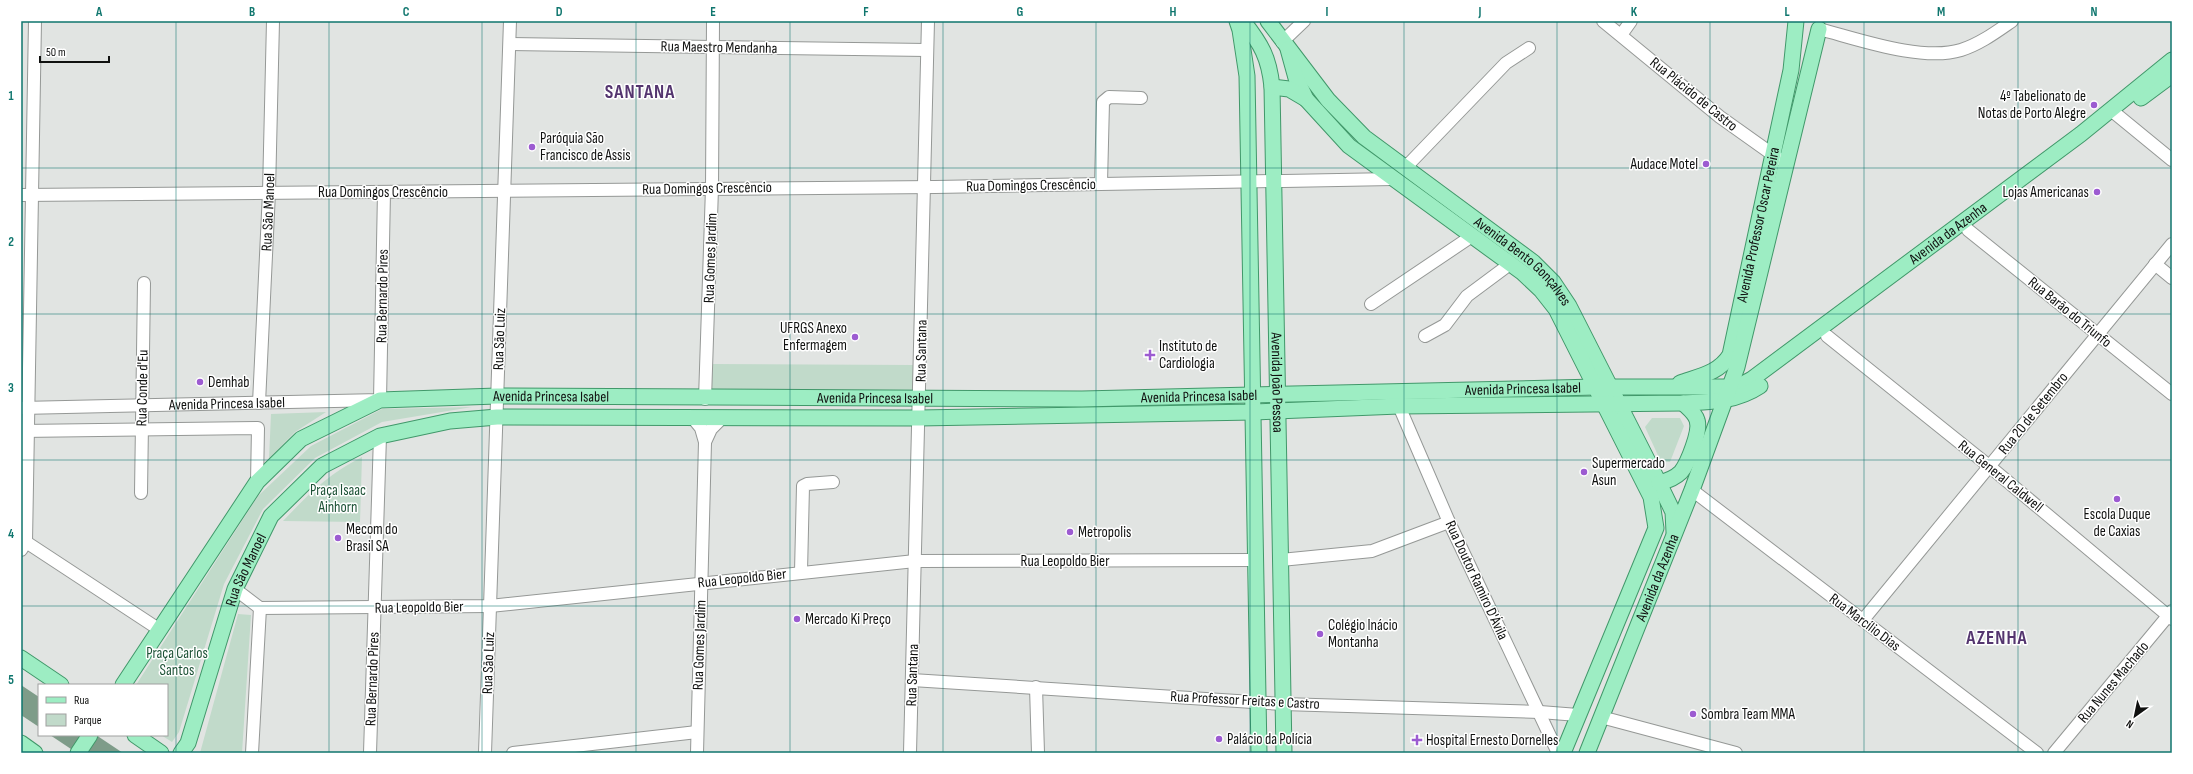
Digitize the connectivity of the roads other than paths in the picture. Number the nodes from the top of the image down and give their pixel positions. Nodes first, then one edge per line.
1 (36, 21) edge
2 (273, 21) edge
3 (510, 21) edge
4 (714, 21) edge
5 (928, 21) edge
6 (1237, 21) edge
7 (1243, 21) edge
8 (1268, 21) edge
9 (1304, 21) edge
10 (1602, 21) edge
11 (1631, 21) edge
12 (1796, 21) edge
13 (2012, 21) edge
14 (1822, 25) edge
15 (1621, 35) junction
16 (510, 44) junction
17 (1285, 45) junction
18 (713, 47) junction
19 (1529, 48) dead end
20 (928, 50) junction
21 (2172, 60) edge
22 (1791, 70) junction
23 (2172, 75) edge
24 (1272, 87) junction
25 (1141, 98) dead end
26 (1306, 99) junction
27 (2114, 112) junction
28 (1774, 154) junction
29 (2172, 160) edge
30 (1787, 164) junction
31 (1405, 168) junction
32 (1393, 179) junction
33 (1249, 182) junction
34 (1275, 182) junction
35 (1101, 183) junction
36 (925, 187) junction
37 (712, 188) junction
38 (504, 191) junction
39 (269, 192) junction
40 (384, 192) junction
41 (27, 195) edge
42 (1968, 230) junction
43 (1472, 236) junction
44 (2172, 244) edge
45 (1510, 264) junction
46 (2156, 264) junction
47 (2172, 278) edge
48 (144, 283) dead end
49 (1371, 304) dead end
50 (2098, 334) junction
51 (1425, 336) dead end
52 (1827, 336) junction
53 (1730, 386) junction
54 (1603, 387) junction
55 (1666, 388) junction
56 (2172, 394) edge
57 (1278, 395) junction
58 (497, 396) junction
59 (1253, 396) junction
60 (706, 398) junction
61 (919, 399) junction
62 (380, 400) junction
63 (1724, 401) junction
64 (260, 403) junction
65 (1683, 403) junction
66 (1604, 404) junction
67 (1619, 404) junction
68 (142, 405) junction
69 (1399, 406) junction
70 (25, 407) edge
71 (1254, 412) junction
72 (1278, 412) junction
73 (497, 417) junction
74 (692, 417) junction
75 (722, 418) junction
76 (919, 418) junction
77 (142, 430) junction
78 (25, 431) edge
79 (380, 436) junction
80 (705, 442) junction
81 (1989, 466) junction
82 (257, 482) junction
83 (833, 482) dead end
84 (1659, 483) junction
85 (1692, 490) junction
86 (141, 493) dead end
87 (1449, 522) junction
88 (1656, 528) joint
89 (1674, 535) junction
90 (24, 546) edge
91 (1255, 560) junction
92 (1281, 560) junction
93 (915, 561) junction
94 (800, 572) junction
95 (701, 582) junction
96 (235, 589) junction
97 (490, 606) junction
98 (374, 607) junction
99 (260, 608) junction
100 (2171, 615) edge
101 (1863, 620) junction
102 (160, 630) junction
103 (21, 658) edge
104 (912, 680) junction
105 (60, 684) edge
106 (124, 684) edge
107 (1036, 687) junction
108 (1258, 701) junction
109 (1283, 704) junction
110 (1540, 712) junction
111 (1578, 715) junction
112 (1601, 717) junction
113 (697, 732) junction
114 (89, 736) edge
115 (136, 736) edge
116 (21, 743) edge
117 (35, 753) edge
118 (78, 753) edge
119 (161, 753) edge
120 (181, 753) edge
121 (252, 753) edge
122 (370, 753) edge
123 (485, 753) edge
124 (513, 753) edge
125 (697, 753) edge
126 (910, 753) edge
127 (1038, 753) edge
128 (1259, 753) edge
129 (1284, 753) edge
130 (1558, 753) edge
131 (1563, 753) edge
132 (1587, 753) edge
133 (1736, 753) edge
134 (2038, 753) edge
135 (2054, 753) edge

1 - 41 street
2 - 39 street, Rua São Manoel
3 - 16 street, Rua São Luiz
4 - 18 street, Rua Gomes Jardim
5 - 20 street, Rua Santana
6 - 33 main road, Avenida João Pessoa
7 - 24 main road, Avenida João Pessoa
8 - 17 main road, Avenida Bento Gonçalves
9 - 17 street
10 - 15 street, Rua Plácido de Castro
11 - 15 street
12 - 22 main road, Avenida Professor Oscar Pereira
13 - 14 street
14 - 22 main road
14 - 30 main road, Avenida Professor Oscar Pereira
15 - 28 street, Rua Plácido de Castro
16 - 18 street, Rua Maestro Mendanha
16 - 38 street, Rua São Luiz
17 - 26 main road, Avenida Bento Gonçalves
17 - 31 main road, Avenida Bento Gonçalves
18 - 20 street, Rua Maestro Mendanha
18 - 37 street, Rua Gomes Jardim
19 - 31 street
20 - 36 street, Rua Santana
21 - 27 main road, Avenida da Azenha
22 - 28 main road, Avenida Professor Oscar Pereira
23 - 27 main road, Avenida da Azenha
24 - 26 main road
24 - 34 main road, Avenida João Pessoa
25 - 35 street
26 - 32 main road, Avenida Bento Gonçalves
27 - 29 street
27 - 42 main road, Avenida da Azenha
27 - 53 main road, Avenida da Azenha
28 - 30 street, Rua Plácido de Castro
28 - 55 main road, Avenida Professor Oscar Pereira
30 - 53 main road, Avenida Professor Oscar Pereira
31 - 54 main road, Avenida Bento Gonçalves
32 - 34 street, Rua Domingos Crescêncio
32 - 43 main road, Avenida Bento Gonçalves
33 - 34 street, Rua Domingos Crescêncio
33 - 35 street, Rua Domingos Crescêncio
33 - 59 main road, Avenida João Pessoa
34 - 57 main road, Avenida João Pessoa
35 - 36 street, Rua Domingos Crescêncio
36 - 37 street, Rua Domingos Crescêncio
36 - 61 street, Rua Santana
37 - 38 street, Rua Domingos Crescêncio
37 - 60 street, Rua Gomes Jardim
38 - 40 street, Rua Domingos Crescêncio
38 - 58 street, Rua São Luiz
39 - 40 street, Rua Domingos Crescêncio
39 - 41 street, Rua Domingos Crescêncio
39 - 64 street, Rua São Manoel
40 - 62 street, Rua Bernardo Pires
41 - 70 street
42 - 50 street, Rua Barão do Triunfo
42 - 52 main road, Avenida da Azenha
43 - 45 main road, Avenida Bento Gonçalves
43 - 49 street
44 - 46 street, Rua 20 de Setembro
45 - 51 street
45 - 54 main road, Avenida Bento Gonçalves
46 - 47 street
46 - 50 street, Rua 20 de Setembro
48 - 68 street, Rua Conde d'Eu
50 - 56 street, Rua Barão do Triunfo
50 - 81 street, Rua 20 de Setembro
52 - 63 main road, Avenida da Azenha
52 - 81 street, Rua General Caldwell
53 - 55 main road, Avenida Princesa Isabel
53 - 63 main road, Avenida da Azenha
54 - 55 main road, Avenida Princesa Isabel
54 - 57 main road, Avenida Princesa Isabel
54 - 66 main road, Avenida Bento Gonçalves
54 - 67 main road, Avenida Bento Gonçalves
57 - 59 main road, Avenida Princesa Isabel
57 - 72 main road, Avenida João Pessoa
58 - 60 main road, Avenida Princesa Isabel
58 - 62 main road, Avenida Princesa Isabel
58 - 73 street, Rua São Luiz
59 - 61 main road, Avenida Princesa Isabel
59 - 71 main road, Avenida João Pessoa
60 - 61 main road, Avenida Princesa Isabel
61 - 76 street, Rua Santana
62 - 64 street, Avenida Princesa Isabel
62 - 82 main road
63 - 65 main road, Avenida Princesa Isabel
63 - 85 main road, Avenida da Azenha
64 - 68 street, Avenida Princesa Isabel
65 - 67 main road, Avenida Princesa Isabel
65 - 84 main road
66 - 67 main road, Avenida Princesa Isabel
66 - 69 main road, Avenida Princesa Isabel
66 - 88 main road, Avenida Bento Gonçalves
67 - 84 main road, Avenida Bento Gonçalves
68 - 70 street, Avenida Princesa Isabel
68 - 77 street, Rua Conde d'Eu
69 - 72 main road, Avenida Princesa Isabel
69 - 87 street, Rua Doutor Ramiro D'Ávila
70 - 78 street
71 - 72 main road, Avenida Princesa Isabel
71 - 76 main road, Avenida Princesa Isabel
71 - 91 main road, Avenida João Pessoa
72 - 92 main road, Avenida João Pessoa
73 - 74 main road, Avenida Princesa Isabel
73 - 79 main road, Avenida Princesa Isabel
73 - 97 street, Rua São Luiz
74 - 75 main road, Avenida Princesa Isabel
74 - 80 street, Rua Gomes Jardim
75 - 76 main road, Avenida Princesa Isabel
75 - 80 street, Rua Gomes Jardim
76 - 93 street, Rua Santana
77 - 78 street, Avenida Princesa Isabel
77 - 82 street, Avenida Princesa Isabel
77 - 86 street, Rua Conde d'Eu
78 - 90 street
79 - 96 main road, Rua São Manoel
79 - 98 street, Rua Bernardo Pires
80 - 95 street, Rua Gomes Jardim
81 - 100 street, Rua General Caldwell
81 - 101 street, Rua 20 de Setembro
82 - 102 main road
83 - 94 street
84 - 89 main road, Avenida Bento Gonçalves
85 - 89 main road, Avenida da Azenha
85 - 101 street, Rua Marcílio Dias
87 - 92 street
87 - 110 street, Rua Doutor Ramiro D'Ávila
88 - 111 main road, Avenida da Azenha
89 - 112 main road, Avenida da Azenha
90 - 102 street
91 - 93 street, Rua Leopoldo Bier
91 - 108 main road, Avenida João Pessoa
92 - 109 main road, Avenida João Pessoa
93 - 94 street, Rua Leopoldo Bier
93 - 104 street, Rua Santana
94 - 95 street, Rua Leopoldo Bier
95 - 97 street, Rua Leopoldo Bier
95 - 113 street, Rua Gomes Jardim
96 - 99 street
96 - 120 main road, Rua São Manoel
97 - 98 street, Rua Leopoldo Bier
97 - 123 street, Rua São Luiz
98 - 99 street, Rua Leopoldo Bier
98 - 122 street, Rua Bernardo Pires
99 - 121 street, Rua São Manoel
100 - 135 street, Rua Nunes Machado
101 - 134 street, Rua Marcílio Dias
102 - 106 main road
103 - 105 main road
104 - 107 street, Rua Professor Freitas e Castro
104 - 126 street, Rua Santana
107 - 108 street, Rua Professor Freitas e Castro
107 - 127 street
108 - 109 street, Rua Professor Freitas e Castro
108 - 128 main road, Avenida João Pessoa
109 - 110 street, Rua Professor Freitas e Castro
109 - 129 main road, Avenida João Pessoa
110 - 111 street, Rua Professor Freitas e Castro
110 - 130 street, Rua Doutor Ramiro D'Ávila
111 - 131 main road, Avenida da Azenha
112 - 132 main road, Avenida da Azenha
112 - 133 street
113 - 124 street
113 - 125 street, Rua Gomes Jardim
114 - 118 main road
115 - 119 main road
116 - 117 main road

